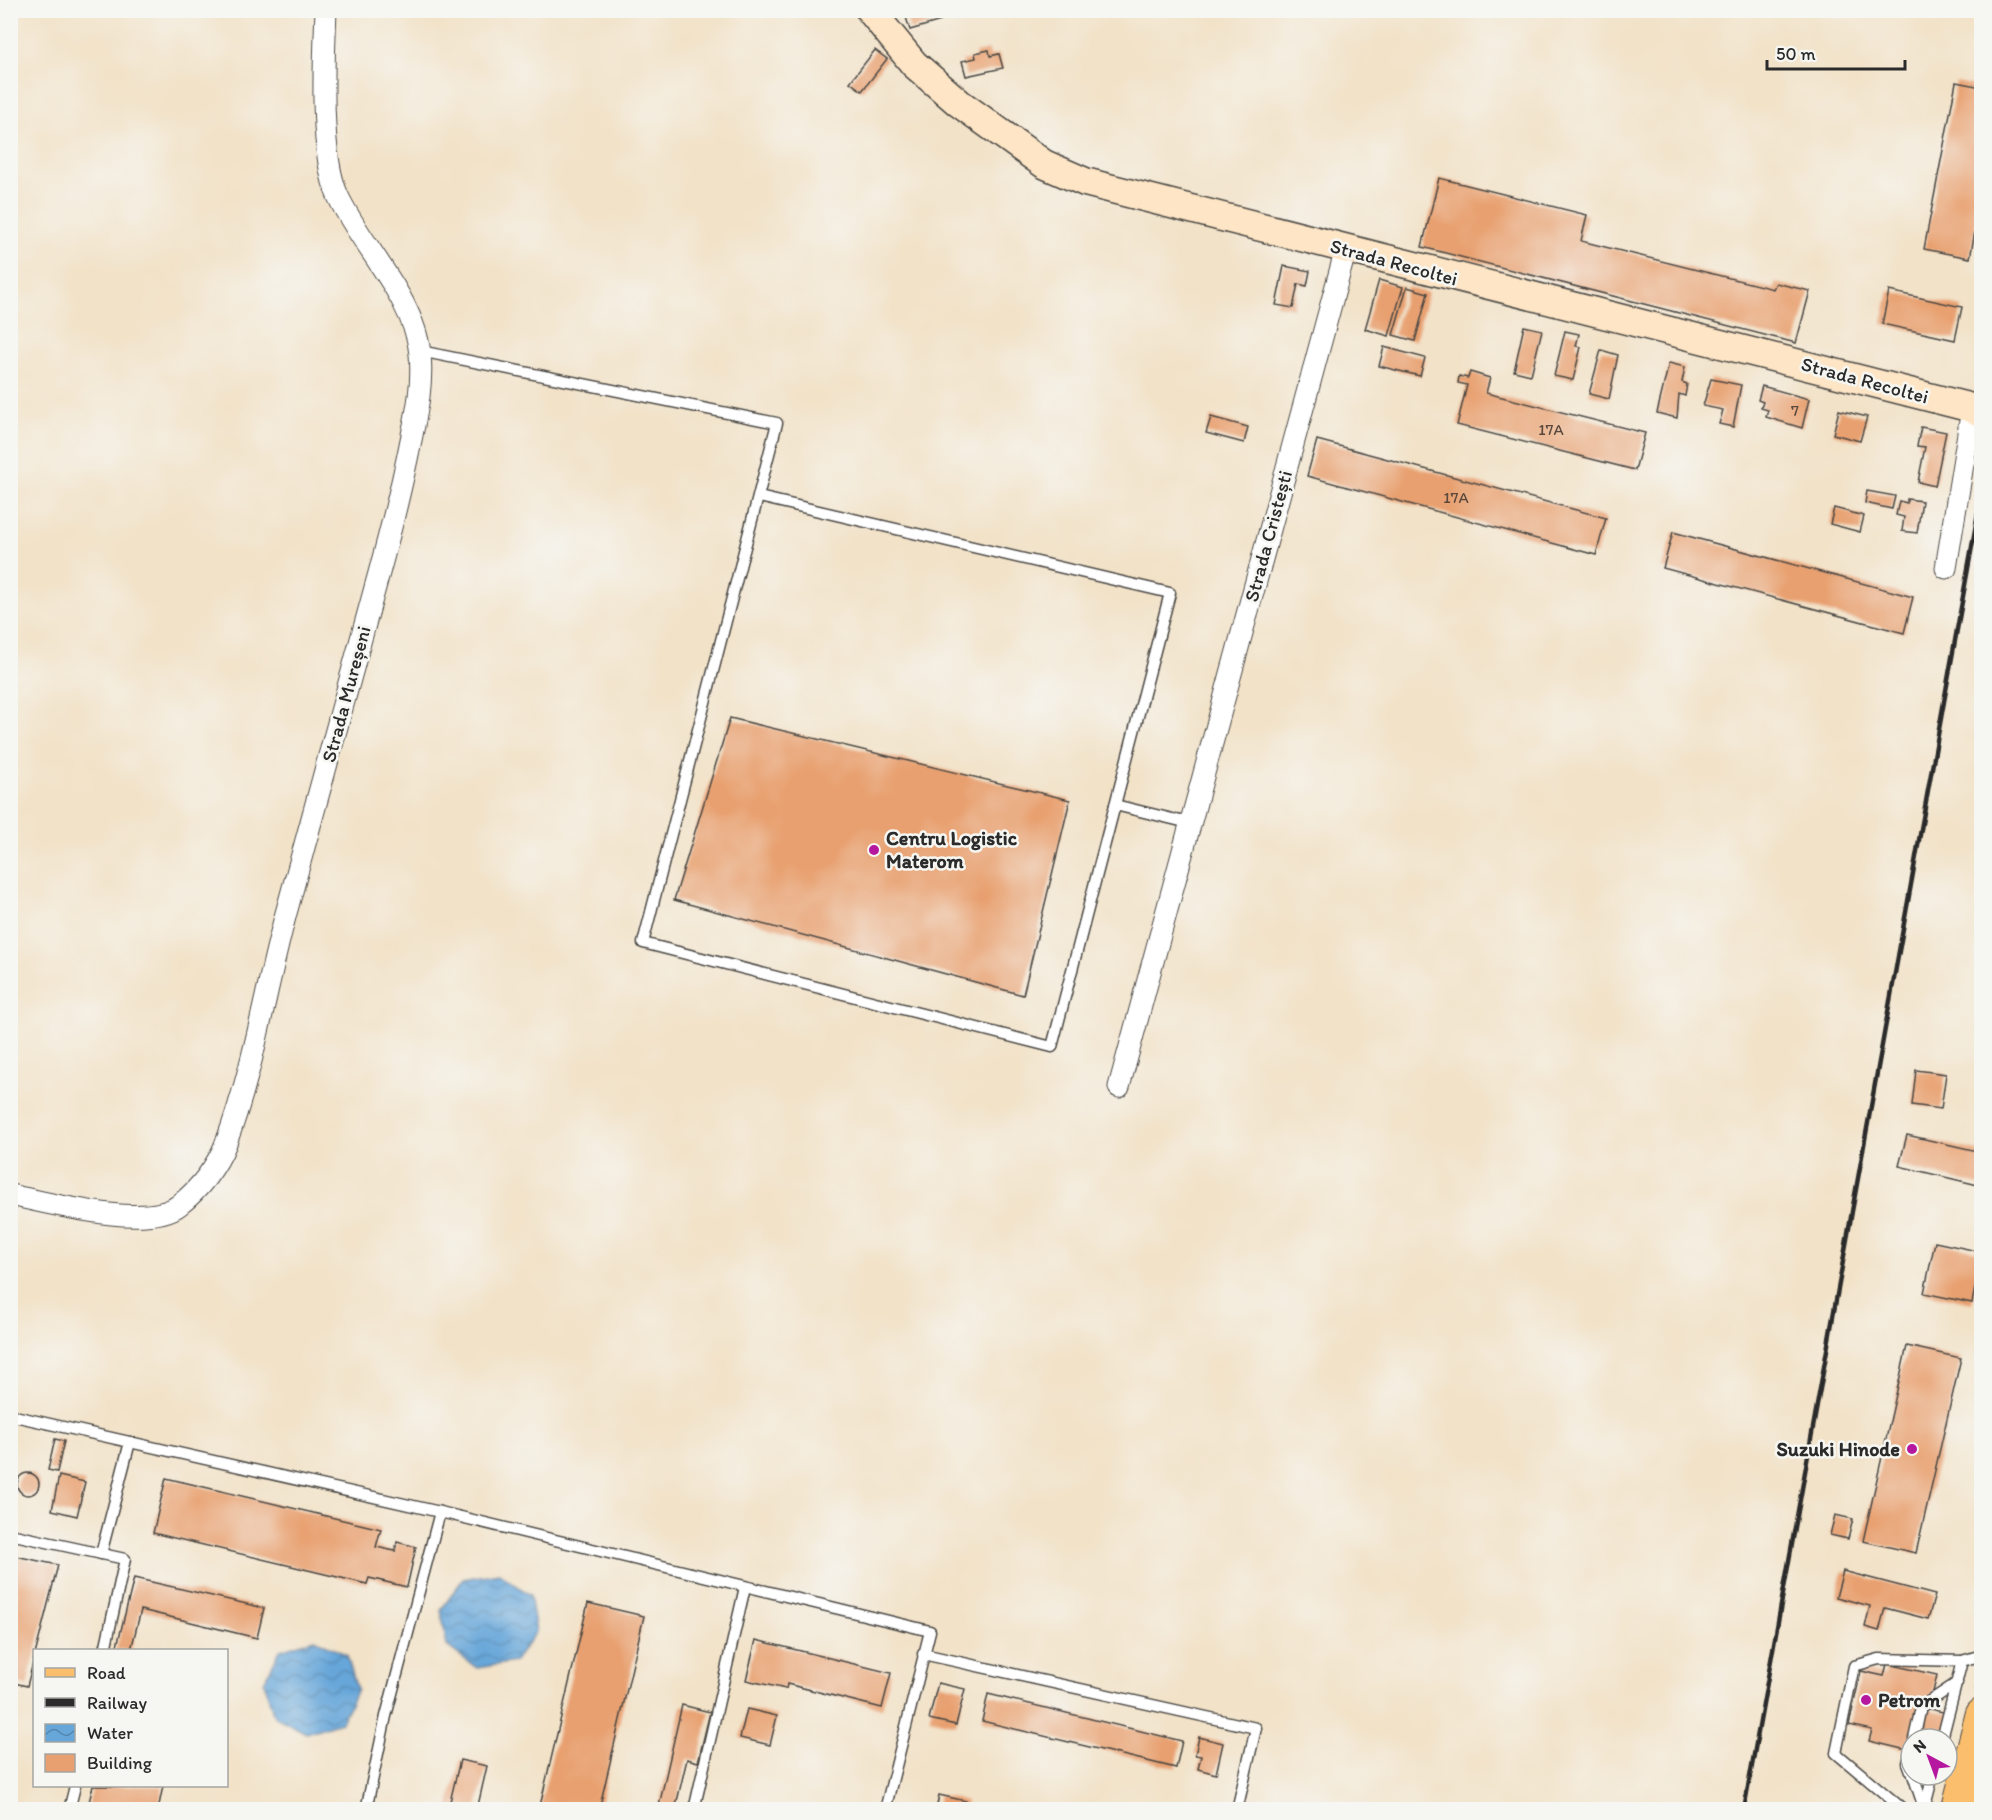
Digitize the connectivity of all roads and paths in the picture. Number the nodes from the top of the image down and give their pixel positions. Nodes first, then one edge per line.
1 (326, 10) edge
2 (870, 10) edge
3 (1346, 249) junction
4 (420, 351) junction
5 (1977, 411) edge
6 (759, 497) junction
7 (1946, 568) dead end
8 (1115, 805) junction
9 (1189, 823) junction
10 (1119, 1087) dead end
11 (10, 1195) edge
12 (10, 1415) edge
13 (130, 1442) junction
14 (440, 1512) junction
15 (10, 1534) edge
16 (101, 1554) junction
17 (745, 1587) junction
18 (105, 1649) edge
19 (923, 1654) junction
20 (1982, 1654) edge
21 (1962, 1661) junction
22 (1982, 1666) edge
23 (1957, 1683) junction
24 (1978, 1704) edge
25 (1917, 1727) edge
26 (1945, 1727) edge
27 (74, 1787) edge
28 (1916, 1787) edge
29 (1930, 1787) edge
30 (69, 1809) edge
31 (366, 1809) edge
32 (694, 1809) edge
33 (885, 1809) edge
34 (1237, 1809) edge
35 (1904, 1809) edge
36 (1924, 1809) edge
37 (1958, 1809) edge

1 - 4 street, Strada Mureșeni
2 - 3 street, Strada Recoltei
3 - 5 street, Strada Recoltei
3 - 9 street, Strada Cristești
4 - 6 lane
4 - 11 street, Strada Mureșeni
5 - 7 street, Strada Recoltei
6 - 8 lane
6 - 8 lane
8 - 9 lane
9 - 10 street, Strada Cristești
12 - 13 lane
13 - 14 lane
13 - 16 lane
14 - 17 lane
14 - 31 lane
15 - 16 lane
16 - 18 lane
17 - 19 lane
17 - 32 lane
19 - 33 lane
19 - 34 lane
20 - 21 lane
21 - 23 lane
21 - 35 lane
22 - 24 path
23 - 25 lane
23 - 26 lane
24 - 37 main road
27 - 30 lane
28 - 36 lane
29 - 36 lane

